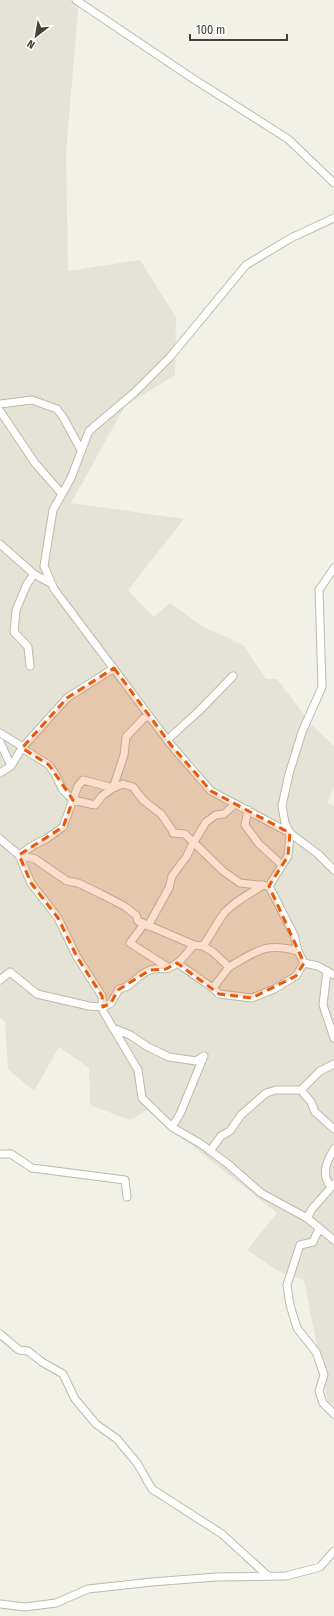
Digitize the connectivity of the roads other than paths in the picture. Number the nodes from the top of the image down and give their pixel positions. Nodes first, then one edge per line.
1 (76, 0) edge
2 (334, 183) edge
3 (334, 218) edge
4 (0, 404) edge
5 (0, 411) edge
6 (81, 450) junction
7 (62, 494) junction
8 (0, 544) edge
9 (334, 568) edge
10 (34, 574) junction
11 (52, 584) junction
12 (30, 666) dead end
13 (114, 668) junction
14 (233, 676) dead end
15 (149, 716) junction
16 (0, 733) edge
17 (167, 740) junction
18 (0, 742) edge
19 (23, 748) junction
20 (11, 766) junction
21 (0, 773) edge
22 (113, 788) junction
23 (73, 800) junction
24 (235, 804) junction
25 (248, 810) junction
26 (290, 833) junction
27 (0, 839) edge
28 (193, 843) junction
29 (19, 855) junction
30 (282, 865) junction
31 (334, 870) edge
32 (266, 886) junction
33 (146, 925) junction
34 (194, 945) junction
35 (203, 946) junction
36 (298, 951) junction
37 (177, 963) junction
38 (304, 963) junction
39 (229, 967) junction
40 (169, 968) junction
41 (327, 971) junction
42 (334, 975) edge
43 (0, 980) edge
44 (213, 988) junction
45 (103, 1007) junction
46 (113, 1028) junction
47 (334, 1038) edge
48 (334, 1064) edge
49 (301, 1090) junction
50 (172, 1127) junction
51 (334, 1129) edge
52 (334, 1149) edge
53 (210, 1151) junction
54 (0, 1154) edge
55 (333, 1186) edge
56 (127, 1197) dead end
57 (307, 1218) junction
58 (319, 1229) junction
59 (334, 1240) edge
60 (0, 1334) edge
61 (334, 1414) edge
62 (333, 1554) edge
63 (268, 1576) junction
64 (0, 1604) edge

1 - 2 street
3 - 6 street
4 - 6 street
5 - 7 street
6 - 7 street
7 - 11 street
8 - 10 street
9 - 26 street
10 - 11 street
10 - 12 street
11 - 13 street
13 - 15 street
13 - 19 street
14 - 17 street
15 - 17 street
15 - 22 street
16 - 19 street
17 - 24 street
18 - 20 street
19 - 20 street
19 - 23 street
20 - 21 street
22 - 23 street
22 - 23 street
22 - 28 street
23 - 29 street
24 - 25 street
24 - 28 street
25 - 26 street
25 - 30 street
26 - 30 street
26 - 31 street
27 - 29 street
28 - 32 street
28 - 33 street
29 - 33 street
29 - 45 street
30 - 32 street
32 - 35 street
32 - 36 street
33 - 34 street
33 - 40 street
34 - 35 street
34 - 37 street
35 - 39 street
36 - 38 street
36 - 39 street
37 - 40 street
37 - 44 street
38 - 41 street
38 - 44 street
39 - 44 street
40 - 45 street
41 - 42 street
41 - 47 street
43 - 45 street
45 - 46 street
46 - 50 street
46 - 50 street
48 - 49 street
49 - 51 street
49 - 53 street
50 - 53 street
52 - 55 street
53 - 57 street
54 - 56 street
55 - 57 street
57 - 58 street
58 - 59 street
58 - 61 street
60 - 63 street
62 - 63 street
63 - 64 street

